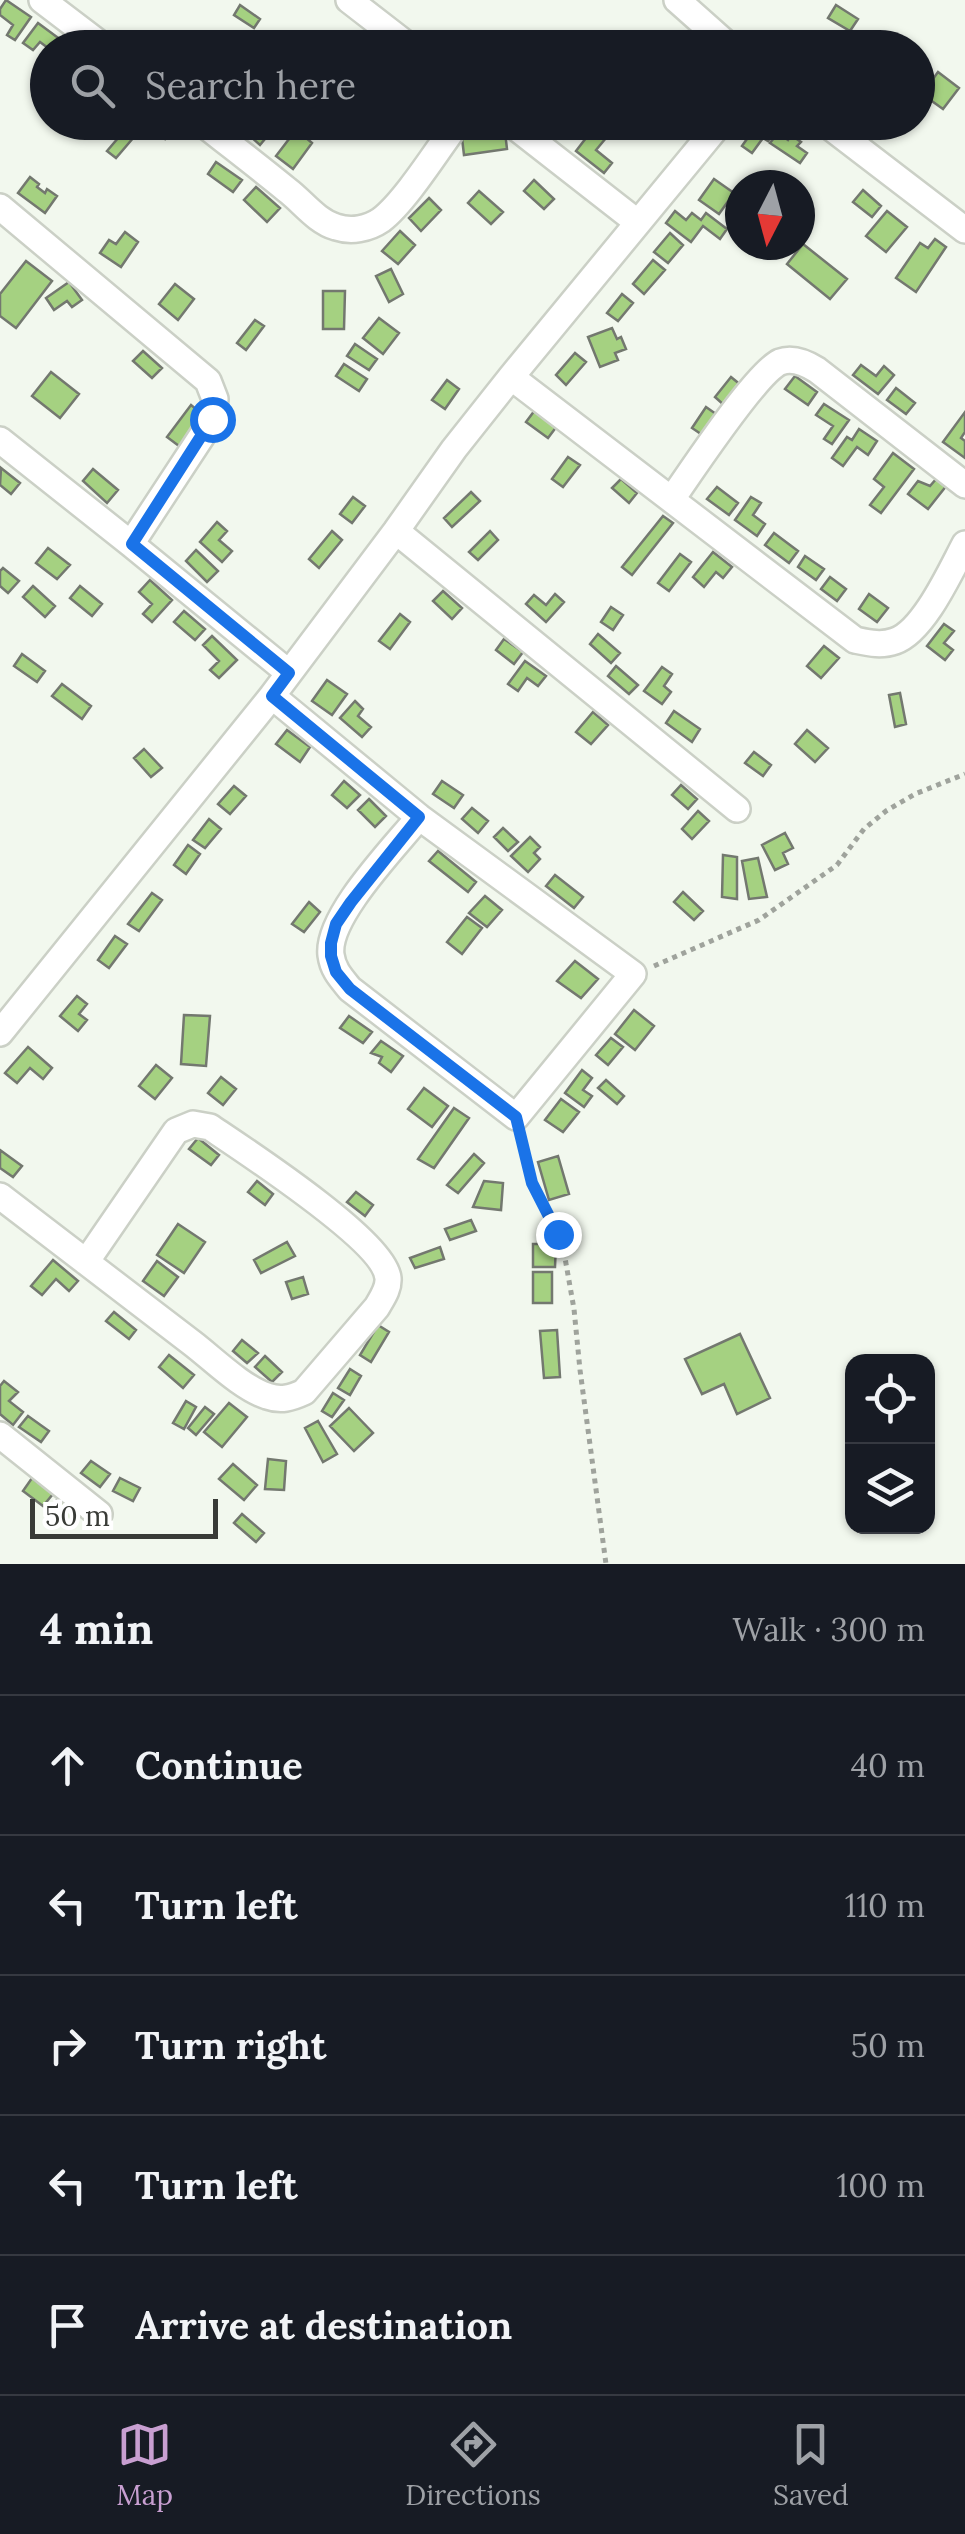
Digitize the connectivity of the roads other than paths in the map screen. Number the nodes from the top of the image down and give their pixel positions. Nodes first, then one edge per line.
1 (42, 0) edge
2 (349, 0) edge
3 (677, 0) edge
4 (81, 30) edge
5 (388, 30) edge
6 (711, 30) edge
7 (225, 140) edge
8 (444, 140) edge
9 (532, 140) edge
10 (706, 140) edge
11 (850, 140) edge
12 (0, 207) edge
13 (960, 217) edge
14 (637, 222) junction
15 (510, 377) junction
16 (0, 440) edge
17 (965, 485) edge
18 (672, 500) junction
19 (396, 530) junction
20 (132, 544) junction
21 (965, 544) edge
22 (289, 673) junction
23 (272, 696) junction
24 (737, 809) dead end
25 (419, 817) junction
26 (0, 1034) edge
27 (0, 1196) edge
28 (86, 1262) junction
29 (0, 1435) edge
30 (99, 1514) dead end

1 - 4 street
2 - 5 street
3 - 6 street
7 - 8 street
9 - 14 street
10 - 14 street
11 - 13 street
12 - 20 street
14 - 15 street
15 - 18 street
15 - 19 street
16 - 20 street
17 - 18 street
18 - 21 street
19 - 22 street
19 - 24 street
20 - 22 street
22 - 23 street
23 - 25 street
23 - 26 street
25 - 25 street
27 - 28 street
28 - 28 street
29 - 30 street

